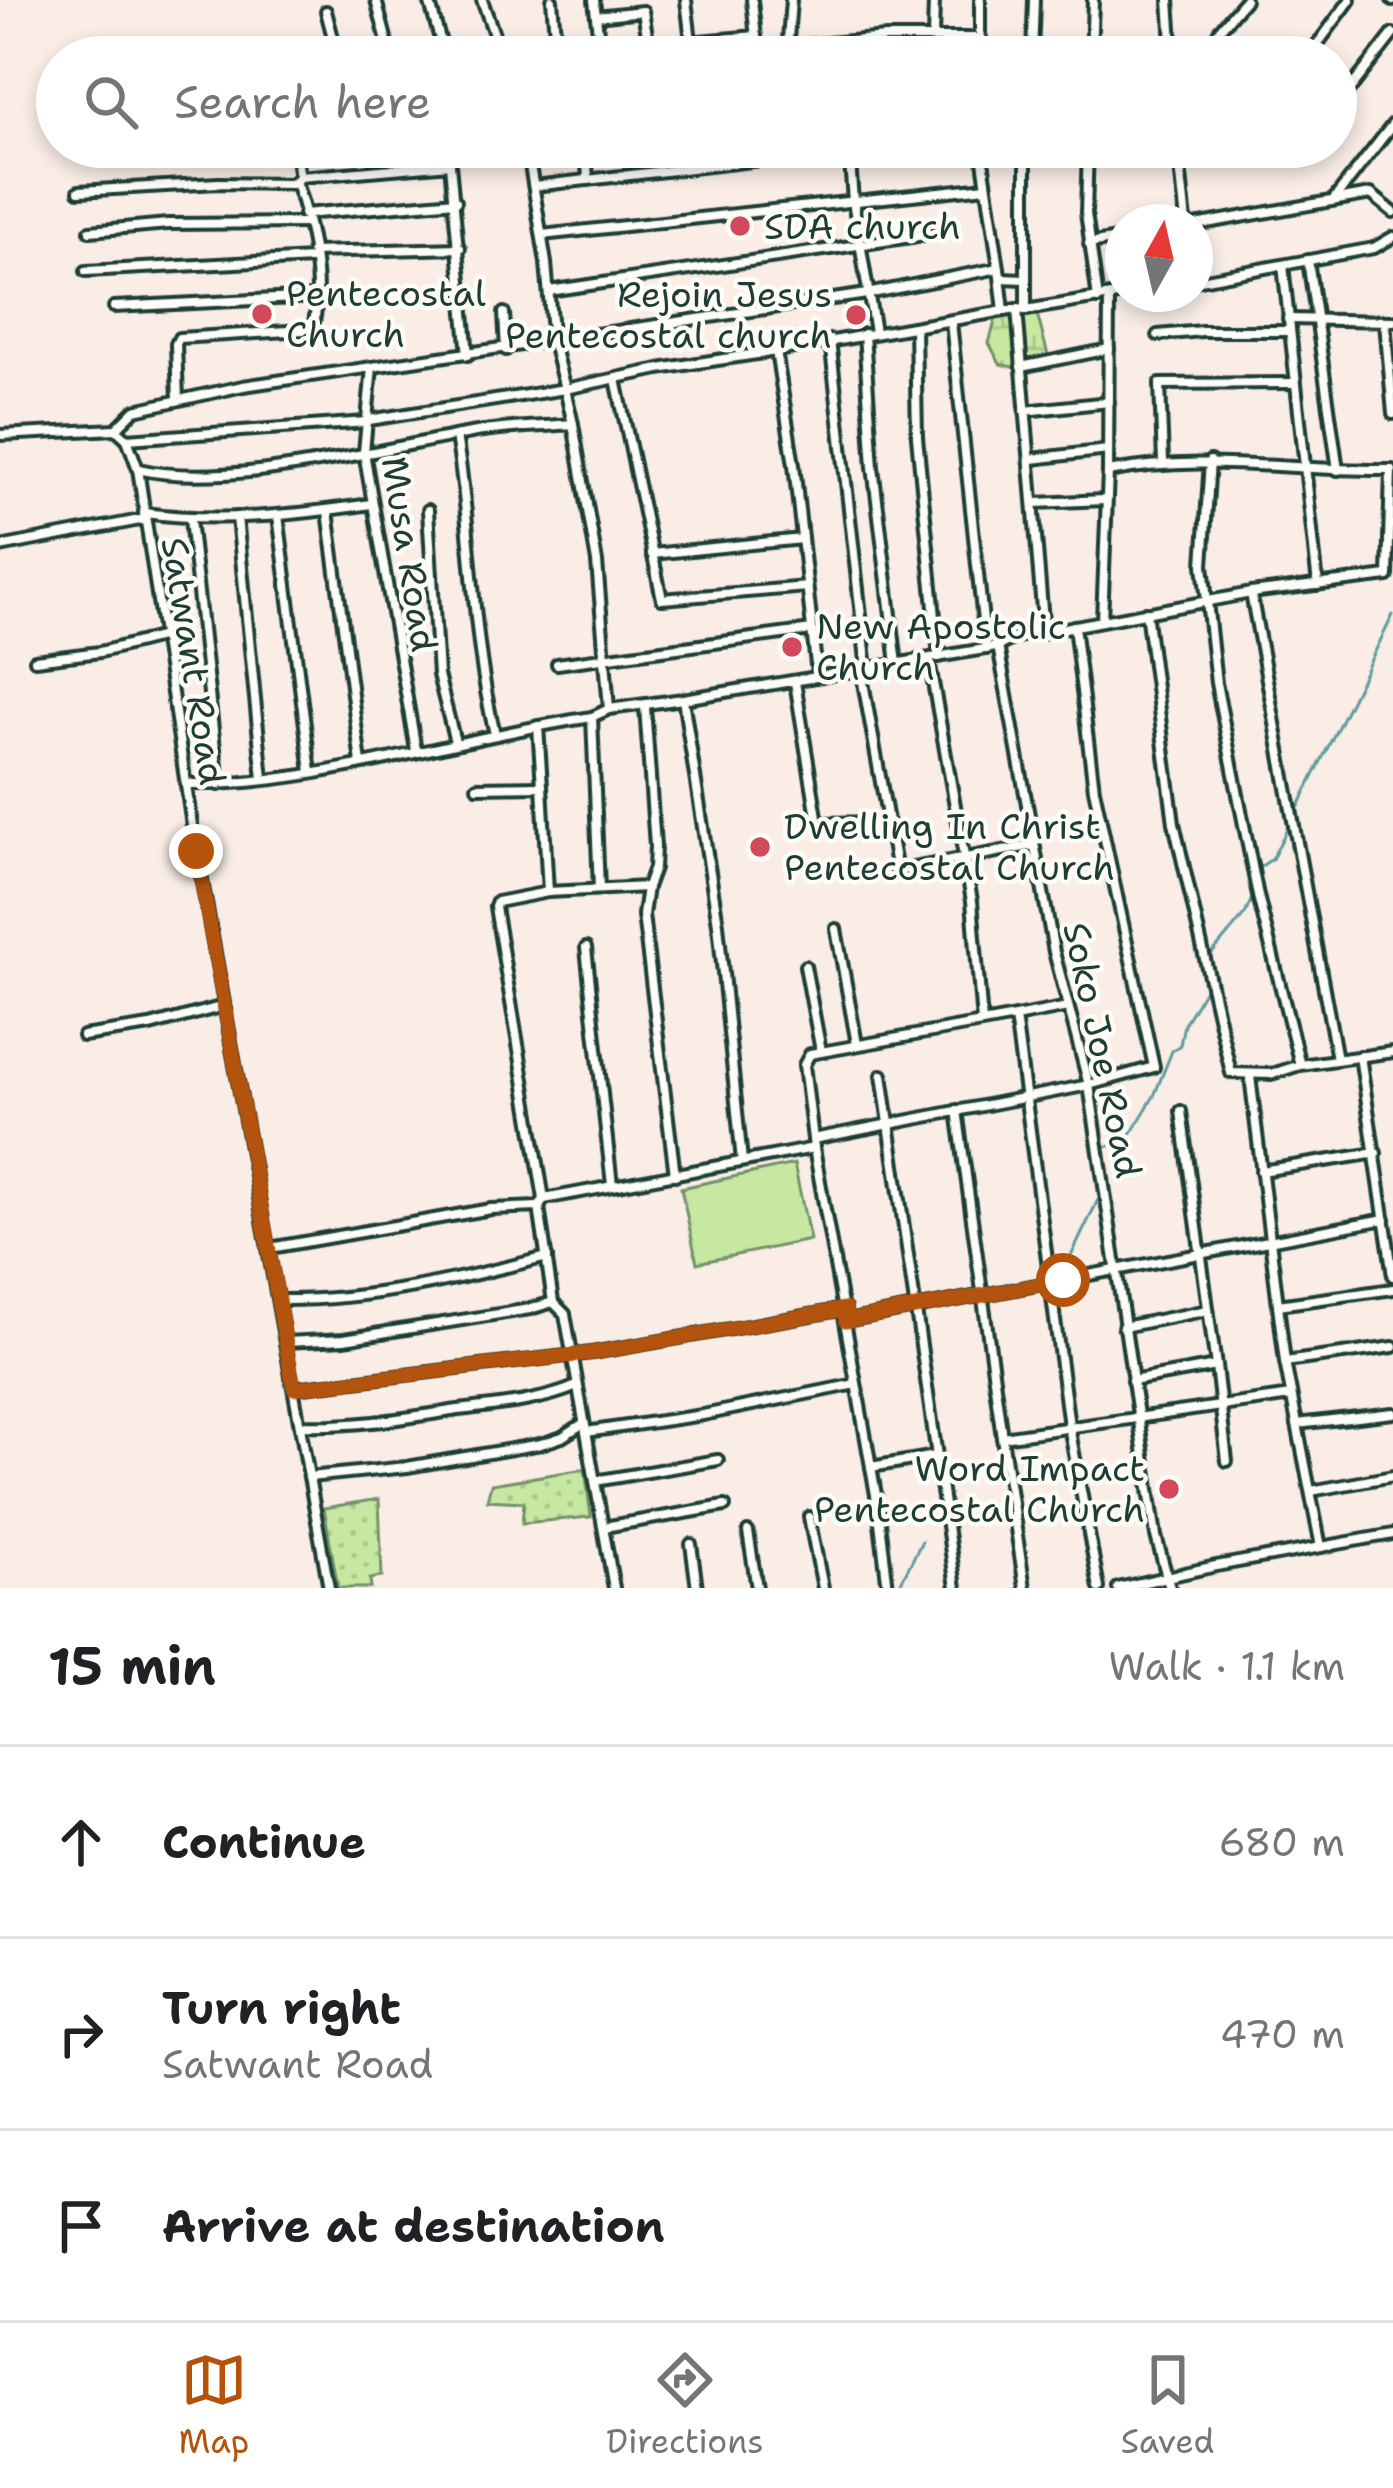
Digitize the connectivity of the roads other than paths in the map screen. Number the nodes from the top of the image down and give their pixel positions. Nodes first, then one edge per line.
1 (376, 0) edge
2 (429, 0) edge
3 (482, 0) edge
4 (551, 0) edge
5 (594, 0) edge
6 (686, 0) edge
7 (752, 0) edge
8 (791, 0) edge
9 (934, 0) edge
10 (980, 0) edge
11 (1034, 0) edge
12 (1093, 0) edge
13 (1169, 0) edge
14 (1245, 0) edge
15 (1350, 0) edge
16 (642, 6) edge
17 (326, 11) dead end
18 (596, 16) junction
19 (1393, 34) edge
20 (333, 36) edge
21 (385, 36) edge
22 (439, 36) edge
23 (495, 36) edge
24 (555, 36) edge
25 (598, 36) edge
26 (649, 36) edge
27 (691, 36) edge
28 (755, 36) edge
29 (788, 36) edge
30 (934, 36) edge
31 (981, 36) edge
32 (1033, 36) edge
33 (1092, 36) edge
34 (1172, 36) edge
35 (1216, 36) edge
36 (1323, 36) edge
37 (1357, 80) edge
38 (1393, 124) edge
39 (297, 168) edge
40 (403, 168) edge
41 (452, 168) edge
42 (531, 168) edge
43 (587, 168) edge
44 (684, 168) edge
45 (850, 168) edge
46 (984, 168) edge
47 (1026, 168) edge
48 (1088, 168) edge
49 (1180, 168) edge
50 (588, 179) junction
51 (298, 180) junction
52 (534, 186) junction
53 (986, 188) junction
54 (80, 191) dead end
55 (1334, 199) junction
56 (456, 201) junction
57 (853, 201) junction
58 (1184, 204) edge
59 (1393, 212) edge
60 (305, 218) junction
61 (1213, 222) edge
62 (1393, 223) edge
63 (90, 231) dead end
64 (938, 233) dead end
65 (542, 235) junction
66 (1390, 238) edge
67 (1105, 241) edge
68 (1088, 244) junction
69 (859, 246) junction
70 (460, 248) junction
71 (312, 256) junction
72 (1308, 260) junction
73 (1283, 265) junction
74 (86, 271) dead end
75 (1000, 273) junction
76 (1213, 278) edge
77 (1025, 279) junction
78 (549, 291) junction
79 (867, 294) junction
80 (316, 297) junction
81 (1105, 298) edge
82 (1098, 299) junction
83 (114, 307) dead end
84 (1004, 310) junction
85 (1022, 310) junction
86 (1109, 312) edge
87 (504, 313) dead end
88 (1318, 317) junction
89 (1288, 319) junction
90 (1389, 321) edge
91 (950, 322) junction
92 (915, 327) junction
93 (1289, 331) junction
94 (875, 332) junction
95 (864, 334) junction
96 (1158, 335) dead end
97 (830, 340) junction
98 (553, 343) junction
99 (1109, 349) junction
100 (506, 350) junction
101 (776, 351) junction
102 (469, 355) junction
103 (372, 367) junction
104 (1021, 367) junction
105 (616, 379) junction
106 (1296, 382) junction
107 (566, 389) junction
108 (178, 400) junction
109 (1109, 402) junction
110 (1025, 411) junction
111 (1393, 414) edge
112 (368, 421) junction
113 (573, 424) junction
114 (116, 429) junction
115 (0, 435) edge
116 (456, 436) junction
117 (128, 439) junction
118 (1108, 450) junction
119 (364, 452) junction
120 (1031, 459) junction
121 (1210, 461) junction
122 (1162, 462) junction
123 (138, 469) junction
124 (1306, 470) junction
125 (1338, 470) junction
126 (1392, 470) edge
127 (1108, 472) junction
128 (1105, 500) junction
129 (1035, 503) junction
130 (371, 504) junction
131 (428, 510) dead end
132 (328, 511) junction
133 (278, 515) junction
134 (145, 516) junction
135 (236, 517) junction
136 (190, 519) junction
137 (802, 539) junction
138 (0, 547) edge
139 (652, 554) junction
140 (1318, 585) junction
141 (807, 587) junction
142 (1252, 593) junction
143 (1204, 602) junction
144 (1146, 612) junction
145 (1102, 620) junction
146 (1074, 626) junction
147 (812, 629) junction
148 (1044, 633) junction
149 (164, 636) junction
150 (998, 646) junction
151 (986, 649) junction
152 (603, 657) junction
153 (934, 658) junction
154 (35, 660) dead end
155 (557, 664) dead end
156 (897, 664) junction
157 (864, 670) junction
158 (818, 674) junction
159 (795, 682) junction
160 (683, 699) junction
161 (645, 706) junction
162 (609, 710) junction
163 (592, 717) junction
164 (538, 726) junction
165 (495, 734) junction
166 (454, 742) junction
167 (416, 750) junction
168 (361, 763) junction
169 (311, 772) junction
170 (263, 779) junction
171 (186, 784) junction
172 (219, 785) junction
173 (477, 787) dead end
174 (542, 787) junction
175 (888, 822) junction
176 (1034, 844) junction
177 (965, 860) junction
178 (647, 886) junction
179 (599, 889) junction
180 (548, 892) junction
181 (836, 929) dead end
182 (586, 949) dead end
183 (805, 966) dead end
184 (224, 1006) junction
185 (1068, 1007) junction
186 (1016, 1017) junction
187 (982, 1022) junction
188 (83, 1036) dead end
189 (857, 1045) junction
190 (821, 1052) junction
191 (1393, 1052) edge
192 (1360, 1056) junction
193 (1337, 1059) junction
194 (1300, 1065) junction
195 (882, 1075) dead end
196 (1250, 1076) junction
197 (1089, 1085) junction
198 (1026, 1096) junction
199 (957, 1110) junction
200 (1181, 1111) dead end
201 (889, 1123) junction
202 (814, 1143) junction
203 (1376, 1153) junction
204 (742, 1161) junction
205 (1261, 1171) junction
206 (675, 1175) junction
207 (612, 1184) junction
208 (541, 1203) junction
209 (1385, 1219) junction
210 (1270, 1241) junction
211 (270, 1249) junction
212 (1201, 1251) junction
213 (547, 1257) junction
214 (1114, 1269) junction
215 (1393, 1276) edge
216 (1051, 1282) junction
217 (1393, 1289) edge
218 (983, 1297) junction
219 (279, 1300) junction
220 (554, 1302) junction
221 (1278, 1305) junction
222 (845, 1309) junction
223 (914, 1310) junction
224 (1208, 1310) junction
225 (846, 1321) junction
226 (1123, 1327) junction
227 (286, 1342) junction
228 (1393, 1347) edge
229 (570, 1353) junction
230 (1286, 1362) junction
231 (1216, 1366) junction
232 (1132, 1381) junction
233 (856, 1384) junction
234 (577, 1385) junction
235 (294, 1388) junction
236 (1291, 1396) junction
237 (1221, 1406) junction
238 (1393, 1413) edge
239 (1137, 1415) junction
240 (1297, 1424) junction
241 (300, 1426) junction
242 (1069, 1426) junction
243 (585, 1427) junction
244 (1002, 1437) junction
245 (936, 1456) junction
246 (718, 1460) dead end
247 (1227, 1461) dead end
248 (871, 1468) junction
249 (1393, 1476) edge
250 (309, 1477) junction
251 (595, 1481) junction
252 (1311, 1491) junction
253 (725, 1506) dead end
254 (809, 1517) dead end
255 (604, 1527) junction
256 (748, 1532) dead end
257 (1393, 1534) edge
258 (691, 1544) dead end
259 (1322, 1547) junction
260 (1169, 1584) edge
261 (328, 1588) edge
262 (614, 1588) edge
263 (697, 1588) edge
264 (757, 1588) edge
265 (823, 1588) edge
266 (887, 1588) edge
267 (956, 1588) edge
268 (1025, 1588) edge
269 (1100, 1588) edge
270 (1118, 1588) edge

1 - 21 street
2 - 22 street
3 - 23 street
4 - 24 street
5 - 18 street
6 - 27 street
7 - 28 street
8 - 29 street
9 - 30 street
10 - 31 street
11 - 32 street
12 - 33 street
13 - 34 street
14 - 35 street
15 - 36 street
16 - 18 street
16 - 26 street
17 - 20 street
18 - 25 street
19 - 37 street
38 - 55 street
39 - 51 street
40 - 51 street
41 - 56 street
42 - 52 street
43 - 50 street
44 - 50 street
45 - 57 street
46 - 53 street
47 - 77 street
48 - 68 street
49 - 58 street
50 - 52 street
51 - 54 street
51 - 60 street
52 - 65 street
53 - 57 street
53 - 75 street
55 - 59 street
55 - 61 street
56 - 60 street
56 - 70 street
57 - 65 street
57 - 69 street
60 - 63 street
60 - 71 street
62 - 66 street
64 - 69 street
65 - 78 street
66 - 72 street
67 - 68 street
68 - 82 street
69 - 78 street
69 - 79 street
70 - 71 street
70 - 102 street
71 - 74 street
71 - 80 street
72 - 73 street
72 - 88 street
73 - 76 street
73 - 89 street
75 - 77 street
75 - 79 street
75 - 84 street
77 - 85 street
78 - 98 street
79 - 94 street
79 - 98 street
80 - 83 street
80 - 108 street
81 - 82 street
82 - 85 street
84 - 85 street
84 - 91 street
85 - 104 street
86 - 99 street
87 - 100 street
88 - 89 street
88 - 90 street
88 - 125 street
89 - 93 street
90 - 111 street
91 - 92 street
91 - 151 street
92 - 94 street
92 - 153 street
93 - 96 street
93 - 106 street
94 - 95 street
95 - 97 street
95 - 156 street
97 - 101 street
97 - 157 street
98 - 100 street
98 - 107 street
99 - 104 street
99 - 109 street
100 - 102 street
101 - 105 street
101 - 137 street
102 - 103 street
103 - 108 street
103 - 112 street, Musa Road
104 - 110 street
105 - 107 street
105 - 139 street
106 - 122 street
106 - 124 street
107 - 112 street
107 - 113 street
108 - 114 street
109 - 110 street
109 - 118 street
110 - 120 street
112 - 117 street
112 - 119 street, Musa Road
113 - 116 street
113 - 152 street
114 - 115 street
114 - 117 street
116 - 119 street
116 - 165 street
117 - 123 street, Satwant Road
118 - 120 street
118 - 127 street
119 - 123 street
119 - 130 street, Musa Road
120 - 129 street
121 - 122 street
121 - 124 street
121 - 143 street
122 - 127 street
123 - 134 street, Satwant Road
124 - 125 street
124 - 140 street
125 - 126 street
126 - 140 street
127 - 128 street
128 - 129 street
128 - 145 street
129 - 148 street
130 - 132 street
130 - 167 street, Musa Road
131 - 166 street
132 - 133 street
132 - 168 street
133 - 135 street
133 - 169 street
134 - 136 street
134 - 138 street
134 - 149 street, Satwant Road
135 - 136 street
135 - 170 street
136 - 172 street
137 - 139 street
137 - 141 street
139 - 141 street
140 - 142 street
141 - 147 street
142 - 143 street
142 - 193 street
143 - 144 street
143 - 194 street
144 - 145 street
144 - 196 street
145 - 146 street
146 - 148 street
146 - 197 street
147 - 152 street
147 - 158 street
148 - 150 street
149 - 154 street
149 - 171 street, Satwant Road
150 - 151 street
150 - 176 street, Soko Joe Road
151 - 153 street
152 - 155 street
152 - 162 street
153 - 156 street
153 - 177 street
156 - 157 street
157 - 158 street
157 - 175 street
158 - 159 street
159 - 160 street
159 - 175 street
160 - 161 street
160 - 204 street
161 - 162 street
161 - 178 street
162 - 163 street
163 - 164 street
163 - 179 street
164 - 165 street
164 - 174 street
165 - 166 street
166 - 167 street
167 - 168 street
168 - 169 street
169 - 170 street
170 - 172 street
171 - 172 street
171 - 184 street, Satwant Road
173 - 174 street
174 - 180 street
175 - 177 street
176 - 177 street
176 - 185 street, Soko Joe Road
177 - 187 street
178 - 179 street
178 - 206 street
179 - 180 street
180 - 208 street
181 - 189 street
182 - 207 street
183 - 190 street
184 - 188 street
184 - 211 street, Satwant Road
185 - 186 street
185 - 197 street, Soko Joe Road
186 - 187 street
186 - 198 street
187 - 189 street
189 - 190 street
190 - 202 street
191 - 192 street
192 - 193 street
192 - 203 street
193 - 194 street
194 - 196 street
195 - 201 street
196 - 205 street
197 - 198 street
197 - 214 street, Soko Joe Road
198 - 199 street
198 - 216 street
199 - 201 street
199 - 218 street
200 - 212 street
201 - 202 street
201 - 223 street
202 - 204 street
202 - 222 street
203 - 205 street
203 - 209 street
204 - 206 street
205 - 210 street
206 - 207 street
207 - 208 street
208 - 211 street
208 - 213 street
209 - 210 street
209 - 215 street
210 - 212 street
210 - 221 street
211 - 219 street, Satwant Road
212 - 214 street
212 - 224 street
213 - 219 street
213 - 220 street
214 - 216 street
214 - 226 street, Soko Joe Road
216 - 218 street
216 - 242 street
217 - 221 street
218 - 223 street
218 - 244 street
219 - 227 street, Satwant Road
220 - 227 street
220 - 229 street
221 - 230 street
222 - 225 street
222 - 229 street
223 - 225 street
223 - 245 street
224 - 226 street
224 - 231 street
225 - 233 street
226 - 232 street, Soko Joe Road
227 - 235 street, Satwant Road
228 - 230 street
229 - 234 street
229 - 235 street
230 - 236 street
231 - 232 street
231 - 237 street
232 - 239 street, Soko Joe Road
233 - 243 street
233 - 248 street
234 - 241 street
234 - 243 street
235 - 241 street, Satwant Road
236 - 237 street
236 - 240 street
237 - 239 street
237 - 247 street
238 - 240 street
239 - 242 street
239 - 260 street, Soko Joe Road
240 - 252 street
241 - 250 street, Satwant Road
242 - 244 street
242 - 269 street
243 - 250 street
243 - 251 street
244 - 268 street
245 - 248 street
245 - 267 street
246 - 251 street
248 - 266 street
249 - 252 street
250 - 261 street, Satwant Road
251 - 255 street
252 - 259 street
253 - 255 street
254 - 265 street
255 - 262 street
256 - 264 street
257 - 259 street
258 - 263 street
259 - 260 street
260 - 270 street

